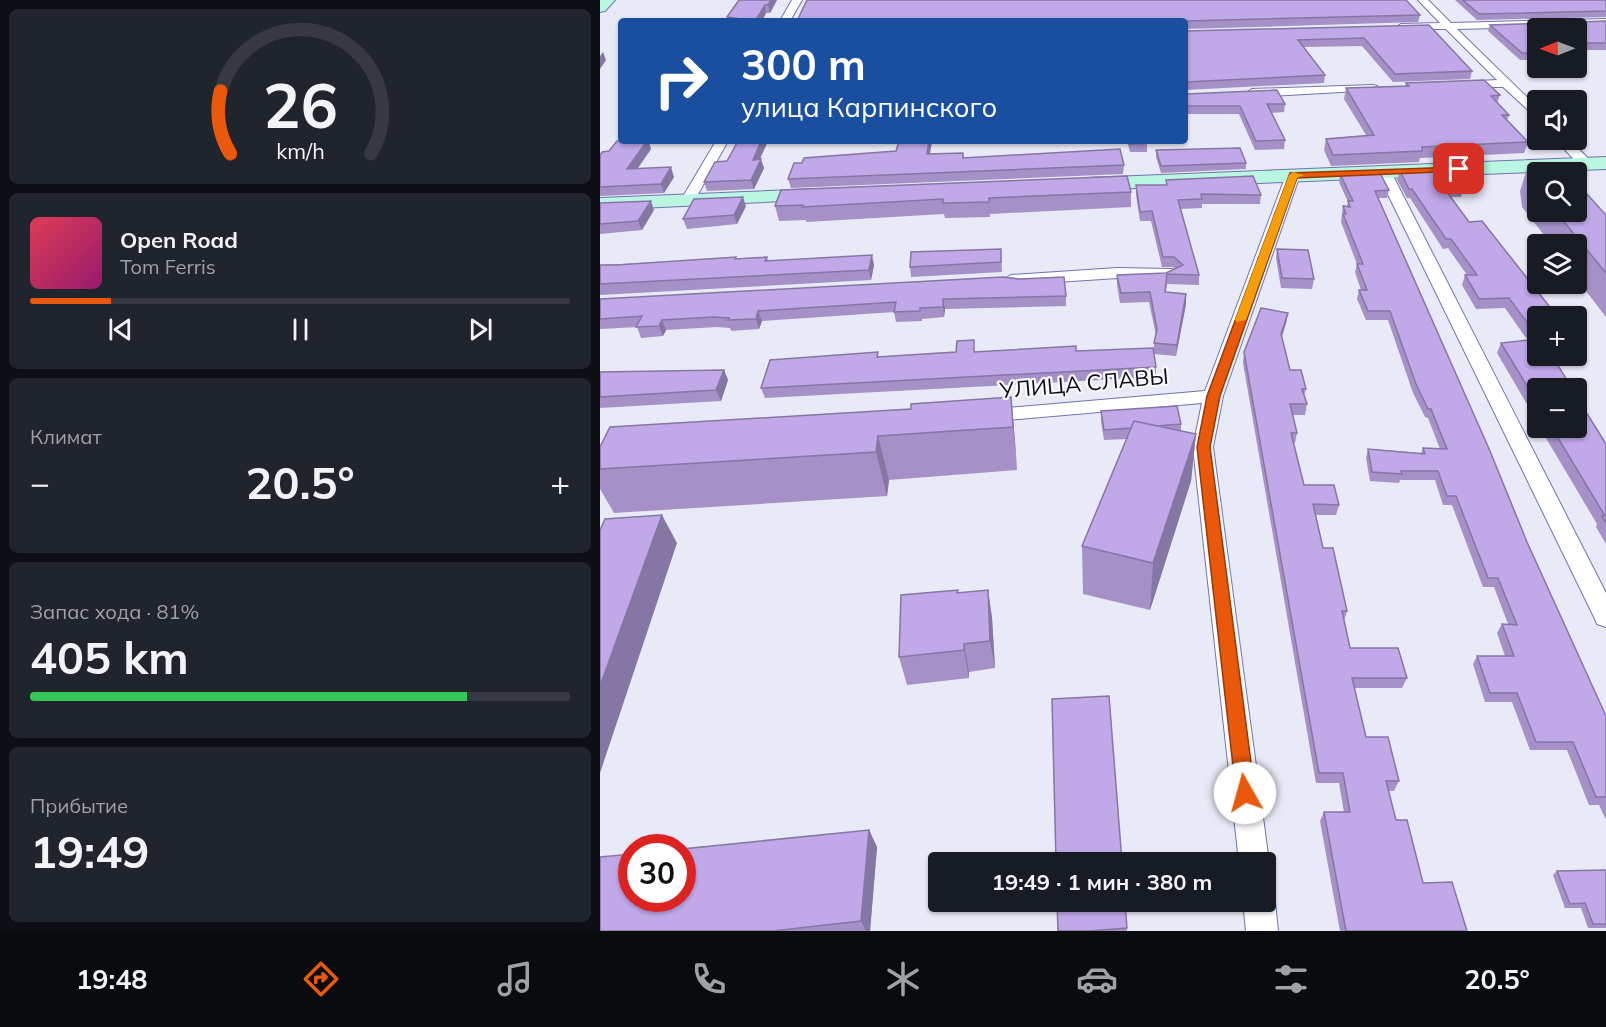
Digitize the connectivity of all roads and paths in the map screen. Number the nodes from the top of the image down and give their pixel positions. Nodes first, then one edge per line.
1 (608, 0) edge
2 (797, 0) edge
3 (1424, 0) edge
4 (600, 8) edge
5 (787, 18) edge
6 (1606, 22) edge
7 (1446, 26) junction
8 (1388, 27) edge
9 (1507, 83) junction
10 (1448, 86) edge
11 (1388, 88) edge
12 (1245, 93) edge
13 (1527, 104) edge
14 (720, 144) edge
15 (1574, 150) edge
16 (1597, 169) edge
17 (1384, 172) junction
18 (1293, 175) junction
19 (1069, 184) edge
20 (843, 194) edge
21 (688, 200) junction
22 (600, 204) edge
23 (1172, 274) edge
24 (988, 281) edge
25 (1213, 396) junction
26 (959, 418) edge
27 (1606, 617) edge
28 (1253, 852) edge
29 (1260, 912) edge
30 (1262, 931) edge

1 - 4 street
2 - 5 street
3 - 7 street
6 - 7 street
7 - 8 street
7 - 9 street
9 - 10 street
9 - 13 street
11 - 12 street
14 - 21 street
15 - 16 street
16 - 17 street
17 - 18 street
17 - 27 street
18 - 19 street
18 - 25 street
20 - 21 street
21 - 22 street
23 - 24 street
25 - 26 street, УЛИЦА СЛАВЫ
25 - 28 street
29 - 30 street

